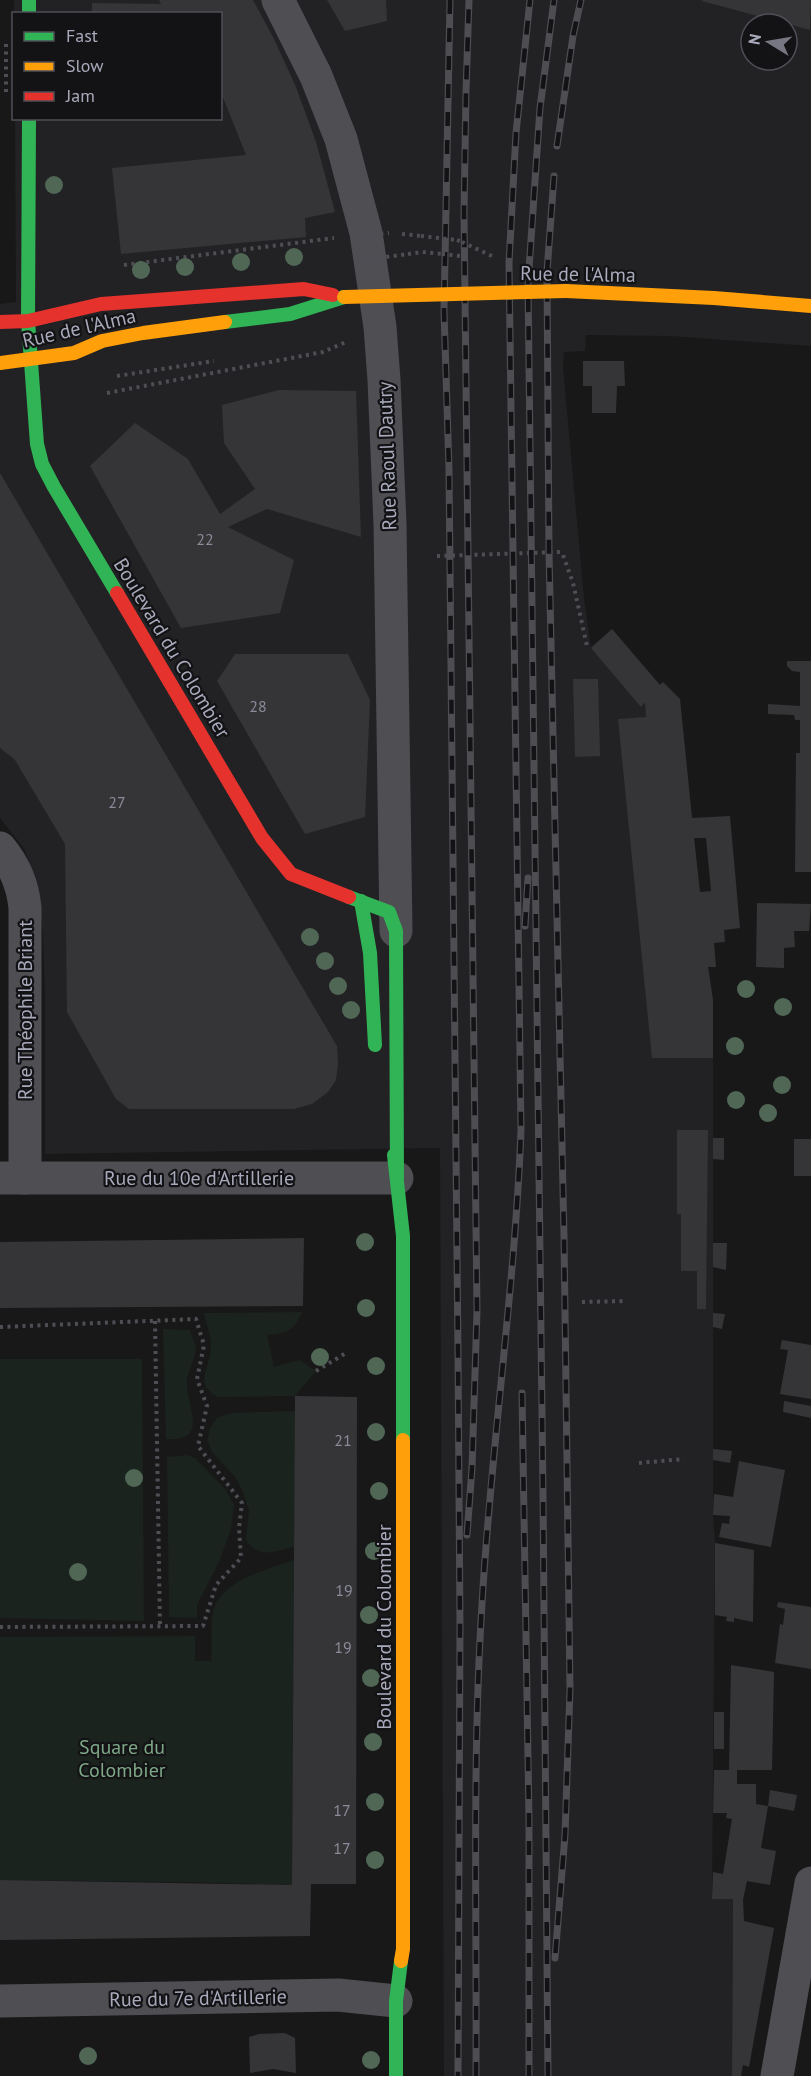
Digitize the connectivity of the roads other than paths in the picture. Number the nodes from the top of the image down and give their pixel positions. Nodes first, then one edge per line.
1 (278, 0) edge
2 (28, 120) edge
3 (344, 297) junction
4 (811, 306) edge
5 (28, 321) junction
6 (0, 322) edge
7 (30, 360) junction
8 (0, 363) edge
9 (0, 848) edge
10 (361, 901) junction
11 (396, 931) junction
12 (378, 1060) dead end
13 (13, 1063) edge
14 (384, 1095) dead end
15 (13, 1178) edge
16 (397, 1178) junction
17 (811, 1883) edge
18 (0, 2001) edge
19 (396, 2001) junction
20 (396, 2076) edge
21 (777, 2076) edge

1 - 11 street, Rue Raoul Dautry
2 - 5 main road, Boulevard du Colombier
3 - 4 main road, Rue de l'Alma, bridge
3 - 5 main road, Rue de l'Alma
3 - 7 main road, Rue de l'Alma
5 - 6 main road, Rue de l'Alma
5 - 7 main road, Boulevard du Colombier
7 - 8 main road, Rue de l'Alma
7 - 10 main road, Boulevard du Colombier
9 - 13 street, Rue Théophile Briant
10 - 11 main road, Boulevard du Colombier
10 - 12 main road
11 - 16 main road, Boulevard du Colombier
13 - 15 street, Rue Théophile Briant
14 - 16 main road, Boulevard du Colombier
15 - 16 street, Rue du 10e d'Artillerie
16 - 19 main road, Boulevard du Colombier
17 - 21 street
18 - 19 street, Rue du 7e d'Artillerie
19 - 20 main road, Boulevard du Colombier

